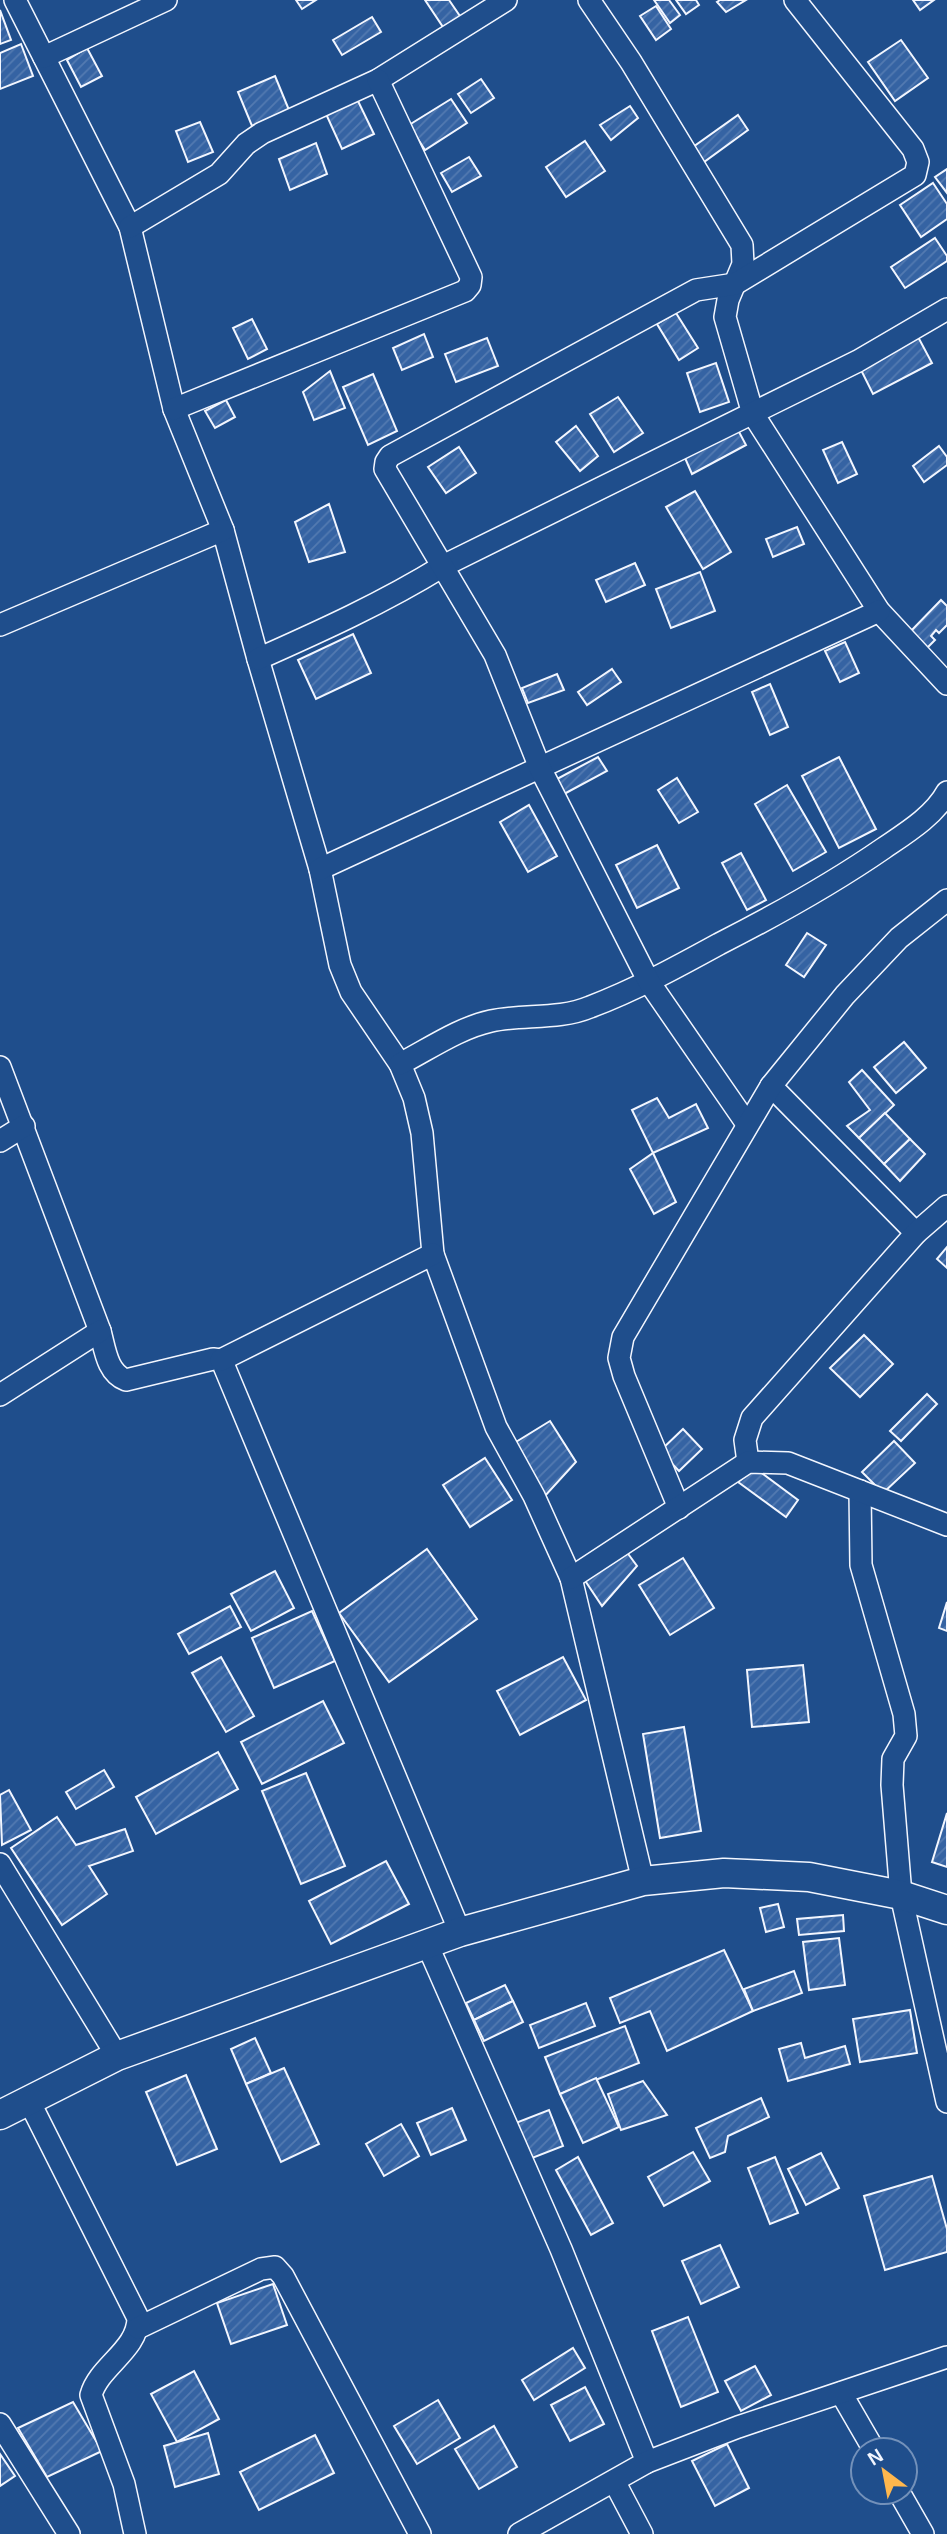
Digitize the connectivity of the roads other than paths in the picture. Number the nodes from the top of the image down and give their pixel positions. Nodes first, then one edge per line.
1 (15, 0) edge
2 (166, 0) edge
3 (506, 0) edge
4 (589, 0) edge
5 (794, 0) edge
6 (44, 57) junction
7 (378, 79) junction
8 (130, 227) junction
9 (735, 284) junction
10 (696, 290) junction
11 (946, 312) edge
12 (725, 317) junction
13 (174, 409) junction
14 (752, 414) junction
15 (223, 530) junction
16 (443, 566) junction
17 (879, 611) junction
18 (0, 625) edge
19 (257, 659) junction
20 (947, 684) edge
21 (540, 768) junction
22 (945, 802) edge
23 (320, 869) junction
24 (947, 900) edge
25 (649, 982) junction
26 (400, 1064) junction
27 (0, 1067) edge
28 (771, 1086) junction
29 (747, 1124) junction
30 (24, 1126) junction
31 (0, 1141) edge
32 (947, 1206) edge
33 (916, 1233) junction
34 (433, 1254) junction
35 (100, 1331) junction
36 (221, 1360) junction
37 (0, 1395) edge
38 (748, 1462) junction
39 (860, 1491) junction
40 (679, 1508) junction
41 (947, 1525) edge
42 (571, 1578) junction
43 (0, 1864) edge
44 (643, 1881) junction
45 (901, 1895) junction
46 (947, 1910) edge
47 (460, 1932) junction
48 (427, 1944) junction
49 (117, 2056) junction
50 (28, 2099) junction
51 (947, 2102) edge
52 (0, 2115) edge
53 (138, 2328) junction
54 (947, 2357) edge
55 (841, 2393) junction
56 (0, 2424) edge
57 (866, 2436) edge
58 (647, 2462) junction
59 (614, 2481) junction
60 (906, 2506) edge
61 (69, 2534) edge
62 (135, 2534) edge
63 (420, 2534) edge
64 (519, 2534) edge
65 (642, 2534) edge
66 (923, 2534) edge

1 - 6 street
2 - 6 street
3 - 7 street
4 - 9 street
5 - 9 street
6 - 8 street
7 - 8 street
7 - 13 street
8 - 13 street
9 - 10 street
9 - 12 street
10 - 12 street
10 - 16 street
11 - 14 street
12 - 14 street
13 - 15 street
14 - 16 street
14 - 17 street
15 - 18 street
15 - 19 street
16 - 19 street
16 - 21 street
17 - 20 street
17 - 21 street
19 - 23 street
21 - 23 street
21 - 25 street
22 - 25 street
23 - 26 street
24 - 28 street
25 - 26 street
25 - 29 street
26 - 34 street
27 - 30 street
28 - 29 street
28 - 33 street
29 - 40 street
30 - 31 street
30 - 35 street
32 - 33 street
33 - 38 street
34 - 36 street
34 - 42 street
35 - 36 street
35 - 37 street
36 - 47 street
38 - 39 street
38 - 40 street
39 - 41 street
39 - 45 street
40 - 42 street
42 - 44 street
43 - 49 street
44 - 45 street
44 - 47 street
45 - 46 street
45 - 51 street
47 - 48 street
48 - 49 street
48 - 58 street
49 - 50 street
50 - 52 street
50 - 53 street
53 - 62 street
53 - 63 street
54 - 55 street
55 - 57 street
55 - 58 street
56 - 61 street
58 - 59 street
59 - 64 street
59 - 65 street
60 - 66 street

